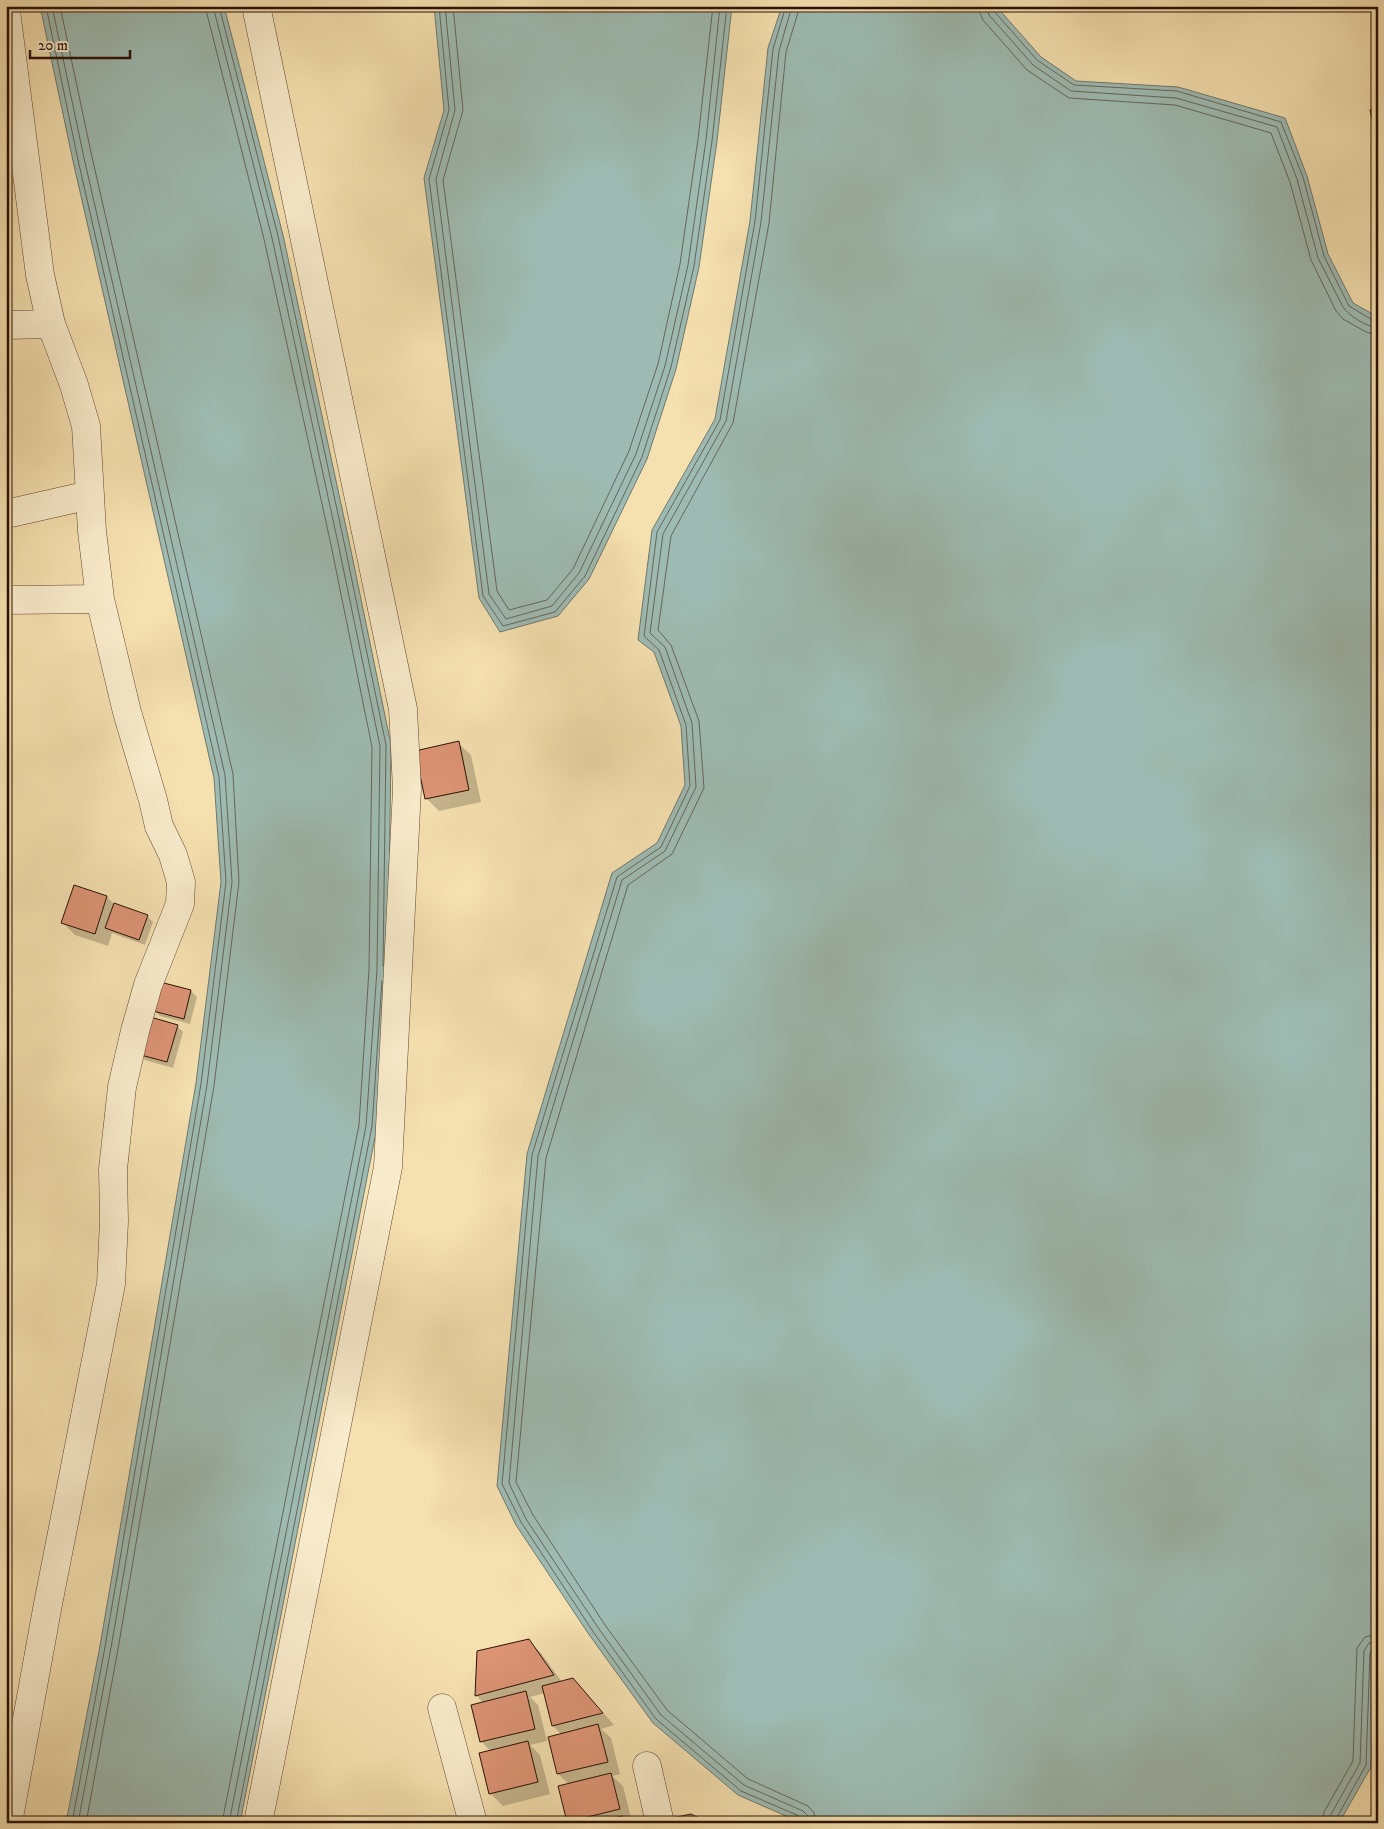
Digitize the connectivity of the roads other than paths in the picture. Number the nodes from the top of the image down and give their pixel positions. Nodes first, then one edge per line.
1 (256, 6) edge
2 (6, 11) edge
3 (12, 109) edge
4 (50, 324) junction
5 (6, 325) edge
6 (90, 495) junction
7 (6, 514) edge
8 (100, 599) junction
9 (6, 600) edge
10 (442, 1708) dead end
11 (647, 1766) dead end
12 (8, 1823) edge
13 (258, 1823) edge
14 (473, 1823) edge
15 (660, 1823) edge

1 - 13 street
2 - 3 street
3 - 4 street
4 - 5 street
4 - 6 street
6 - 7 street
6 - 8 street
8 - 9 street
8 - 12 street
10 - 14 street
11 - 15 street

